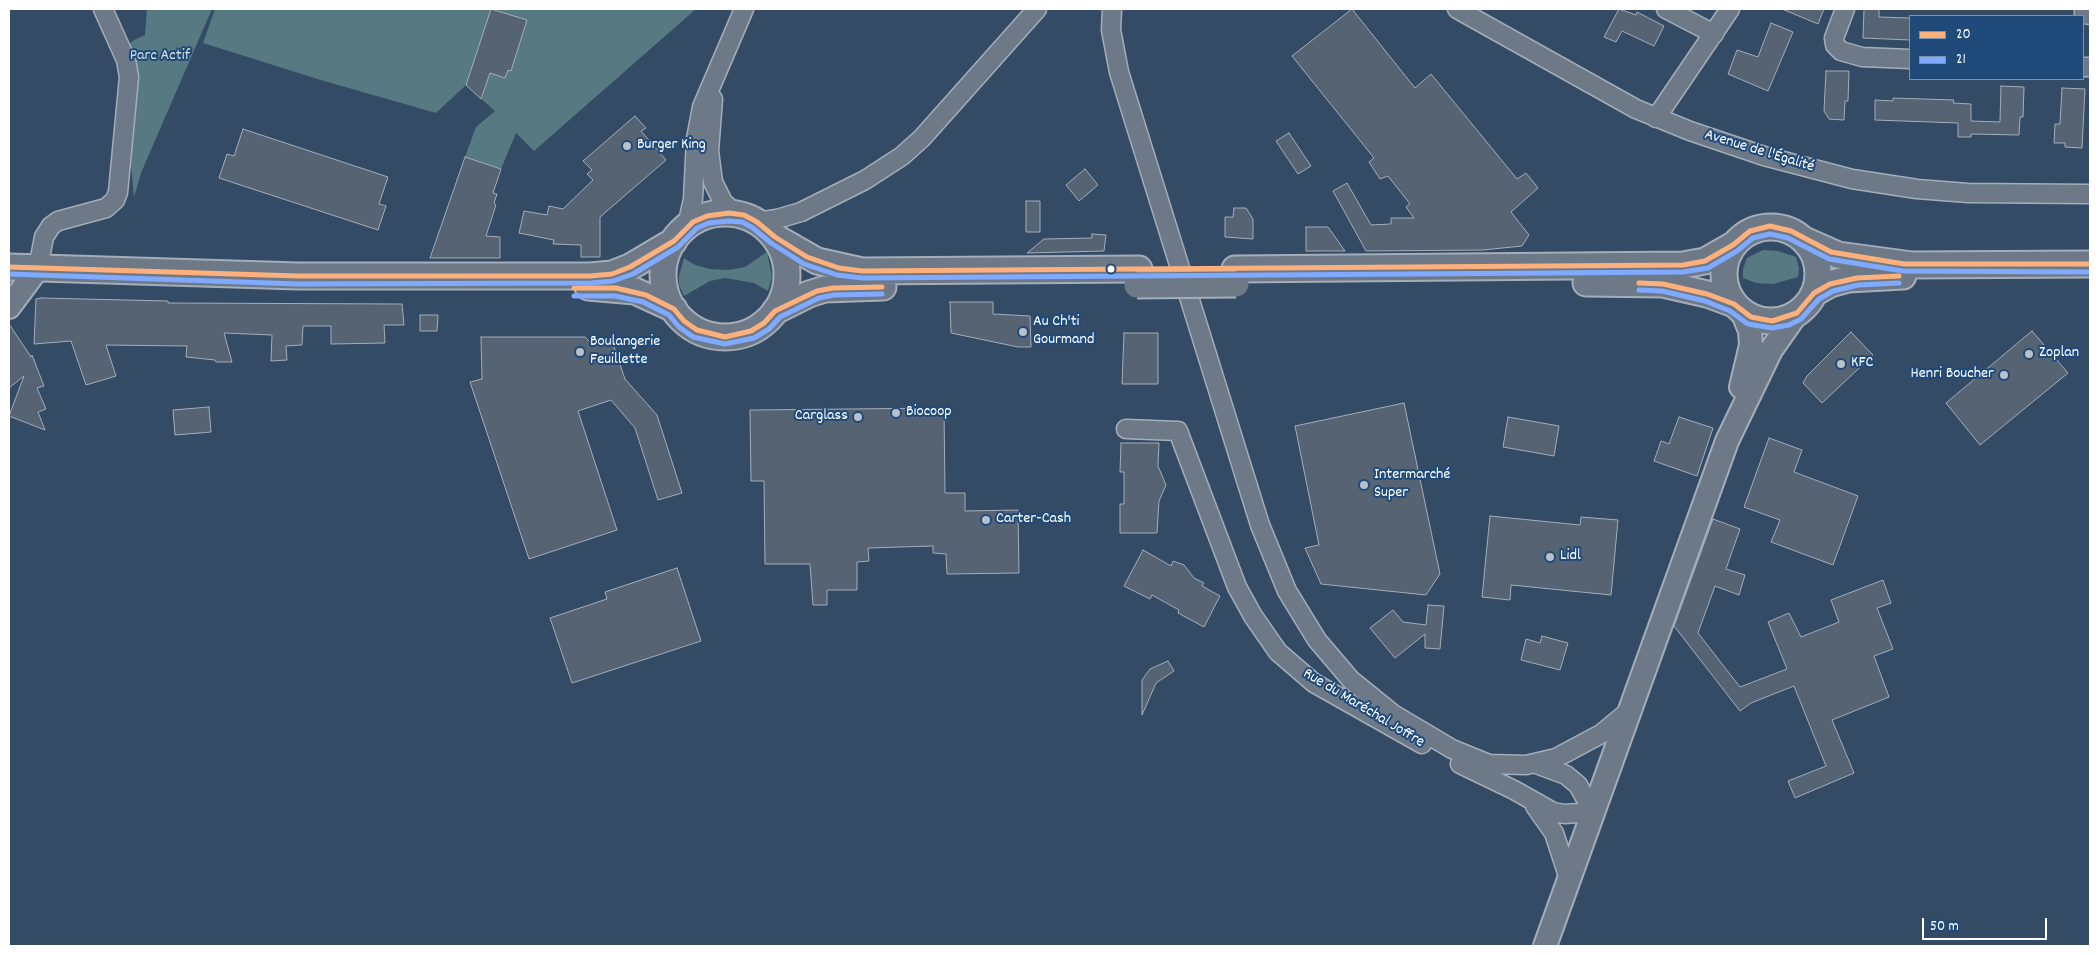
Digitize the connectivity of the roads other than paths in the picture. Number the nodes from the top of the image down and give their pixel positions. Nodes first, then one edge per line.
1 (103, 9) edge
2 (744, 9) edge
3 (1037, 9) edge
4 (1112, 9) edge
5 (1457, 9) edge
6 (1666, 9) edge
7 (1730, 9) edge
8 (1845, 9) edge
9 (2084, 9) edge
10 (2090, 14) edge
11 (1714, 34) junction
12 (1909, 59) edge
13 (718, 69) junction
14 (1656, 118) junction
15 (2090, 194) edge
16 (756, 224) junction
17 (680, 234) junction
18 (1804, 240) junction
19 (1733, 245) junction
20 (2090, 264) edge
21 (9, 267) edge
22 (1576, 274) junction
23 (2090, 276) edge
24 (1138, 277) junction
25 (27, 279) edge
26 (1814, 293) junction
27 (9, 307) edge
28 (1738, 308) junction
29 (674, 309) junction
30 (775, 311) junction
31 (1797, 313) junction
32 (1126, 429) dead end
33 (1727, 441) junction
34 (1630, 710) junction
35 (1535, 764) junction
36 (1528, 798) junction
37 (1594, 812) junction
38 (1569, 879) junction
39 (1545, 946) edge

1 - 25 street
2 - 13 street
3 - 16 street
4 - 35 street
5 - 14 street, Avenue de l'Égalité
6 - 11 street
7 - 11 street
8 - 12 street
9 - 10 street
11 - 14 street
13 - 16 street
13 - 17 street
14 - 15 street, Avenue de l'Égalité
16 - 17 main road
16 - 24 main road
16 - 30 main road
17 - 25 main road
17 - 29 main road
18 - 19 main road
18 - 20 main road
18 - 26 main road
19 - 22 main road
19 - 28 main road
21 - 25 main road
22 - 24 main road
22 - 28 main road
23 - 26 main road
24 - 30 main road
25 - 27 street
25 - 29 main road
26 - 31 main road
28 - 31 main road
28 - 33 street
29 - 30 main road
31 - 33 street
32 - 36 street, Rue du Maréchal Joffre
33 - 34 street
34 - 35 street
34 - 37 street
35 - 37 street
36 - 37 street, Rue du Maréchal Joffre
36 - 38 street, Rue du Maréchal Joffre
37 - 38 street
38 - 39 street

